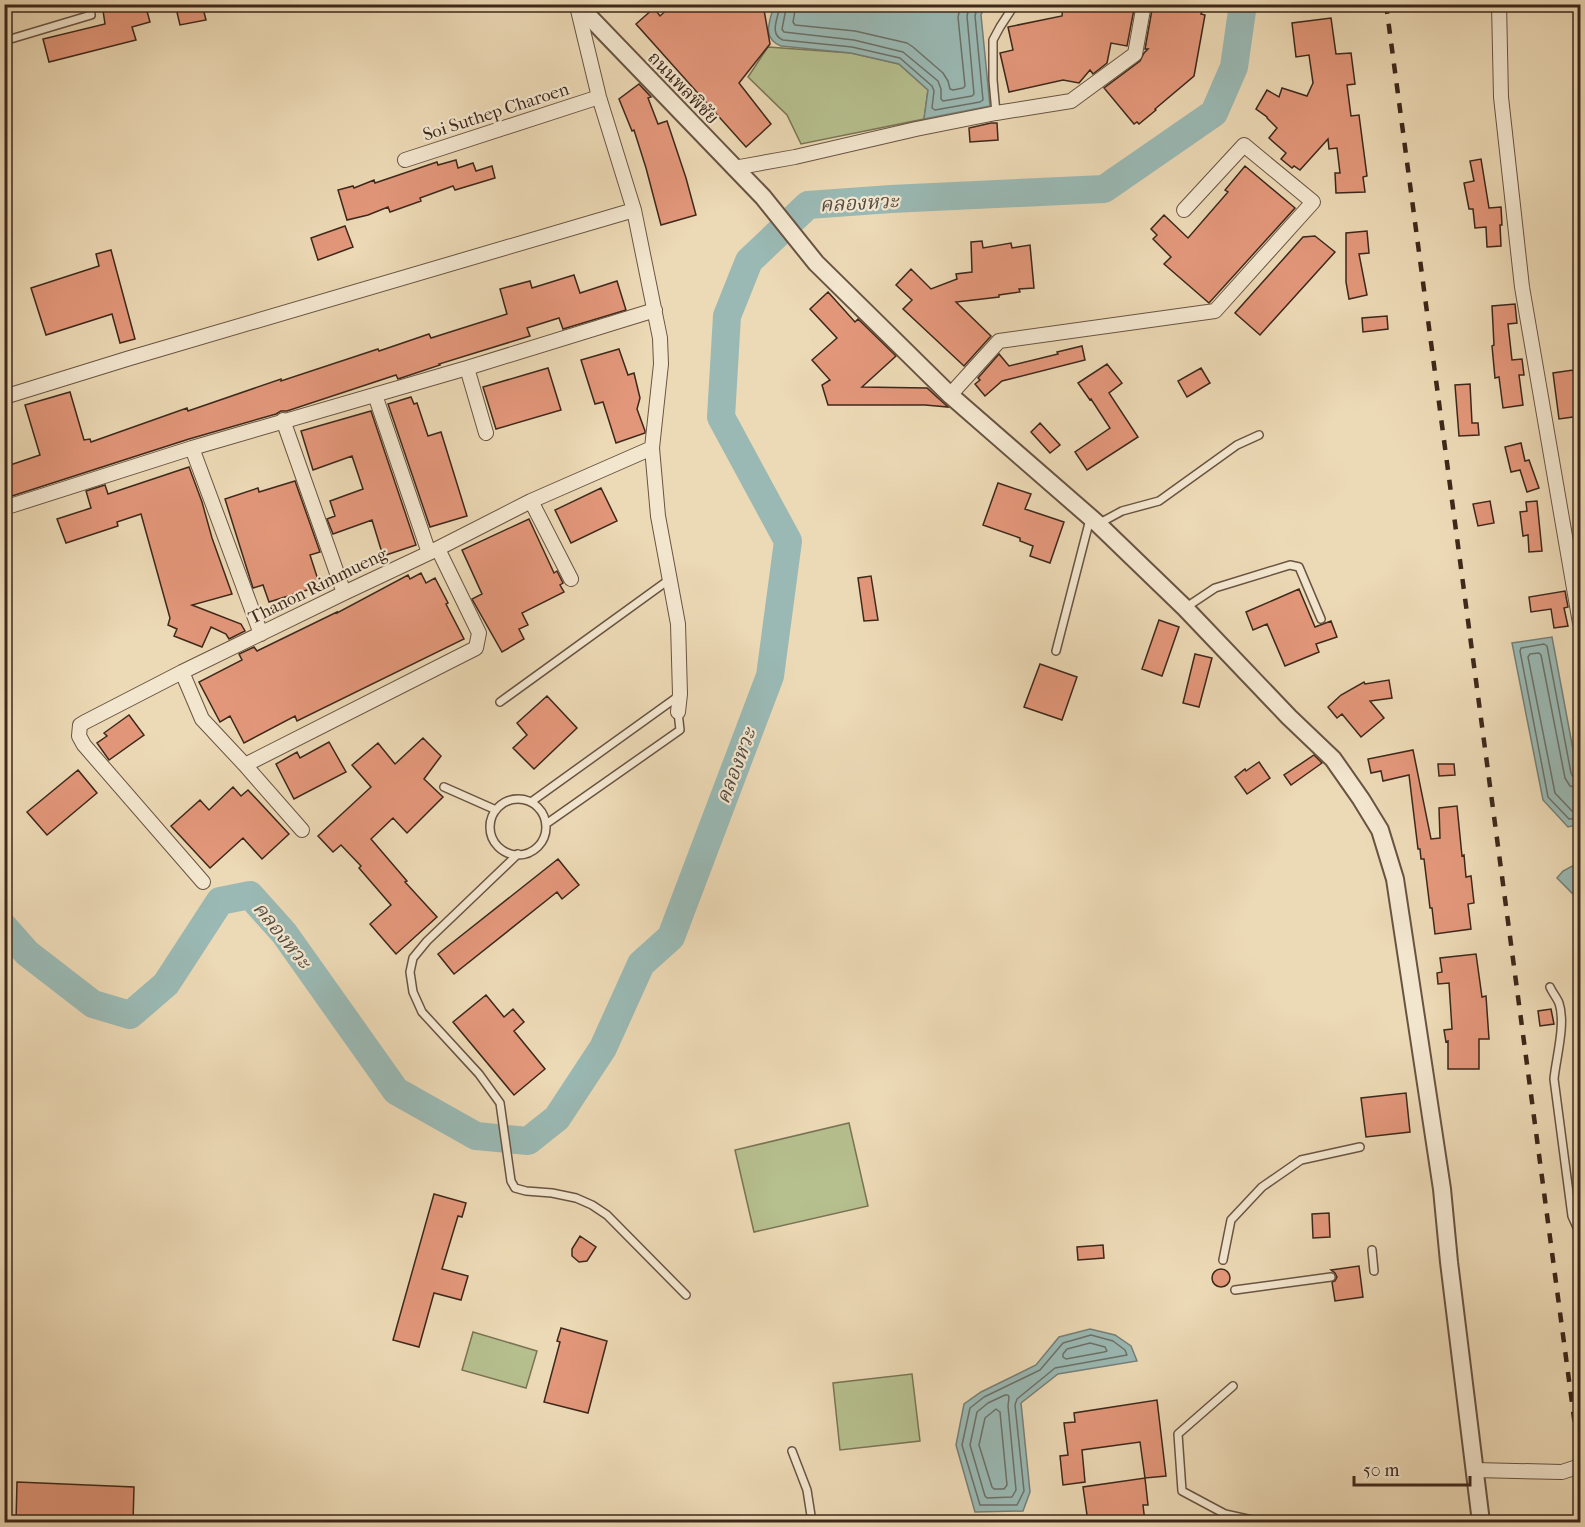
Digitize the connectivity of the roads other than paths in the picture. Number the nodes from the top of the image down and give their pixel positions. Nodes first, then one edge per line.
1 (89, 4) edge
2 (1015, 4) edge
3 (1144, 4) edge
4 (1499, 4) edge
5 (577, 5) edge
6 (4, 41) edge
7 (599, 98) junction
8 (996, 113) junction
9 (405, 160) dead end
10 (734, 168) junction
11 (634, 210) junction
12 (1184, 210) dead end
13 (655, 310) junction
14 (467, 368) junction
15 (375, 394) junction
16 (950, 395) junction
17 (4, 397) edge
18 (283, 420) junction
19 (486, 433) dead end
20 (1259, 435) dead end
21 (192, 448) junction
22 (652, 448) junction
23 (531, 501) junction
24 (4, 508) edge
25 (1094, 521) junction
26 (433, 551) junction
27 (571, 579) dead end
28 (670, 579) junction
29 (344, 592) junction
30 (1185, 608) junction
31 (1321, 619) dead end
32 (1581, 623) edge
33 (261, 634) junction
34 (1056, 651) dead end
35 (182, 672) junction
36 (680, 694) junction
37 (500, 702) dead end
38 (678, 712) joint
39 (245, 765) junction
40 (444, 787) dead end
41 (531, 802) junction
42 (496, 810) junction
43 (546, 824) junction
44 (302, 830) dead end
45 (518, 854) junction
46 (203, 882) dead end
47 (1550, 987) dead end
48 (1360, 1147) dead end
49 (1581, 1234) edge
50 (1372, 1250) dead end
51 (1222, 1260) dead end
52 (1374, 1271) dead end
53 (1331, 1277) dead end
54 (1235, 1290) dead end
55 (686, 1295) dead end
56 (1233, 1386) dead end
57 (792, 1450) dead end
58 (1581, 1466) edge
59 (1475, 1470) junction
60 (1252, 1520) dead end
61 (812, 1522) edge
62 (1481, 1522) edge

1 - 6 lane
2 - 8 lane
3 - 8 street
4 - 32 street
5 - 7 street
5 - 10 street, ถนนพลพิชัย
7 - 9 street, Soi Suthep Charoen
7 - 11 street
8 - 10 street
10 - 16 street, ถนนพลพิชัย
11 - 13 street
11 - 17 street
12 - 16 street
13 - 14 street
13 - 22 street
14 - 15 street
14 - 19 street
15 - 18 street
15 - 26 street
16 - 25 street, ถนนพลพิชัย
18 - 21 street
18 - 29 street
20 - 25 lane
21 - 24 street
21 - 33 street
22 - 23 street, Thanon Rimmueng
22 - 28 street
23 - 26 street, Thanon Rimmueng
23 - 27 street
25 - 30 street, ถนนพลพิชัย
25 - 34 lane
26 - 29 street, Thanon Rimmueng
26 - 39 street
28 - 36 street
28 - 37 lane
29 - 33 street, Thanon Rimmueng
30 - 31 lane
30 - 59 street, ถนนพลพิชัย
33 - 35 street, Thanon Rimmueng
35 - 39 street
35 - 46 street, Thanon Rimmueng
36 - 38 street
36 - 41 lane
38 - 43 lane
39 - 44 street
40 - 42 lane
41 - 42 lane
41 - 43 lane
42 - 45 lane
43 - 45 lane
45 - 55 lane
47 - 49 lane
48 - 51 lane
50 - 52 lane
53 - 54 lane
56 - 60 lane
57 - 61 lane
58 - 59 street
59 - 62 street, ถนนพลพิชัย

